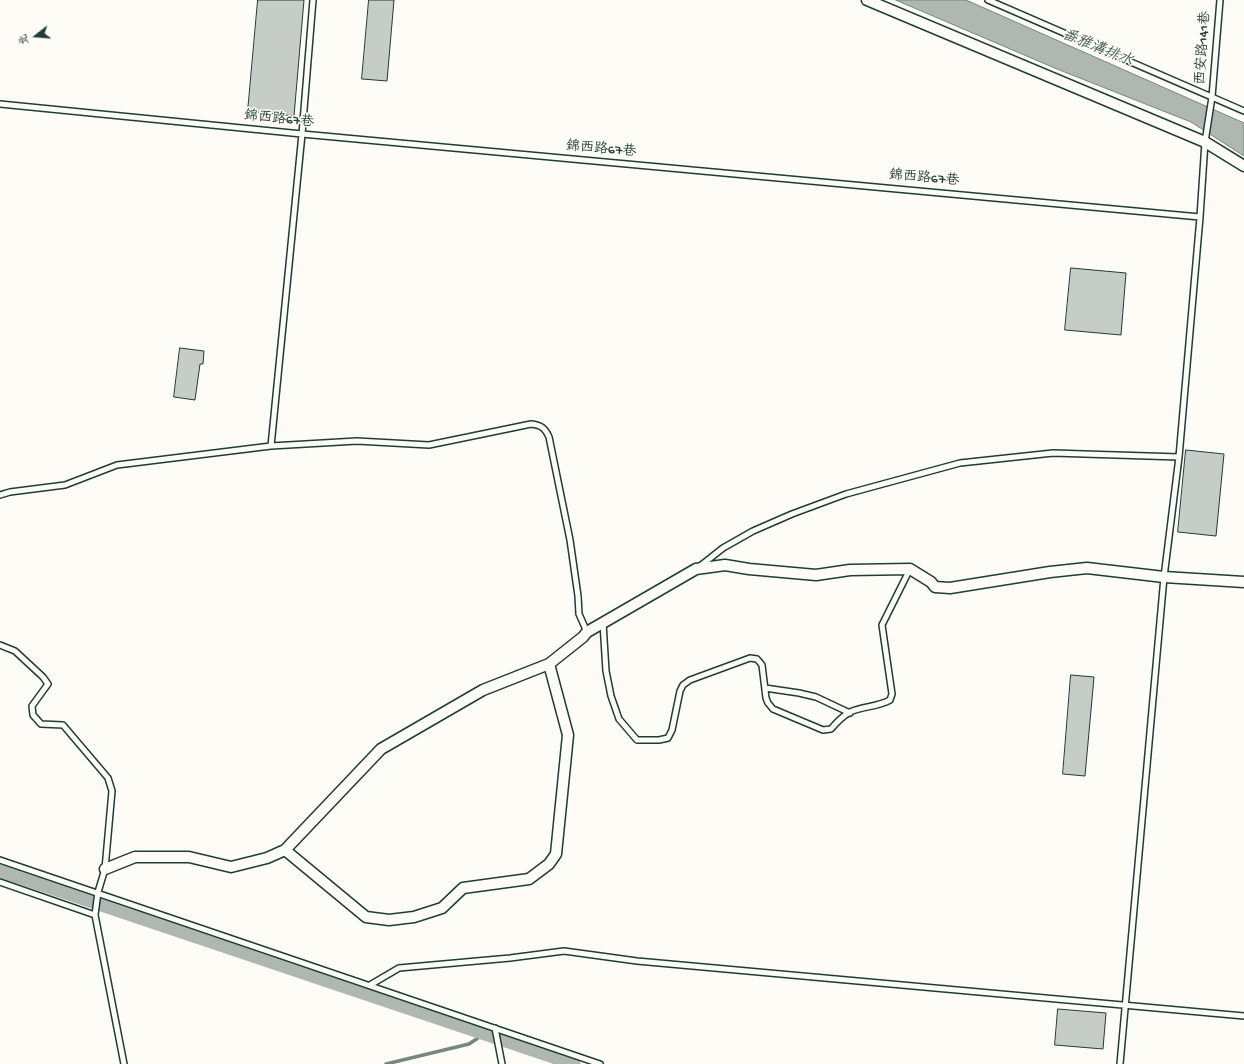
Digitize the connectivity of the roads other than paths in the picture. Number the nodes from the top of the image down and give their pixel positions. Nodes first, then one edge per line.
1 (313, 0) edge
2 (867, 0) edge
3 (988, 0) edge
4 (1220, 0) edge
5 (1212, 97) junction
6 (0, 104) edge
7 (1244, 111) edge
8 (302, 134) junction
9 (1205, 142) junction
10 (1244, 166) edge
11 (1200, 217) junction
12 (271, 446) junction
13 (1179, 457) junction
14 (0, 495) edge
15 (696, 569) junction
16 (910, 569) junction
17 (1164, 577) junction
18 (1244, 582) edge
19 (603, 623) junction
20 (587, 632) junction
21 (0, 644) edge
22 (549, 664) junction
23 (765, 688) junction
24 (850, 713) junction
25 (285, 850) junction
26 (0, 860) edge
27 (105, 869) junction
28 (0, 882) edge
29 (98, 892) junction
30 (95, 914) junction
31 (370, 985) junction
32 (1126, 1005) junction
33 (1244, 1016) edge
34 (495, 1028) junction
35 (124, 1064) edge
36 (502, 1064) edge
37 (600, 1064) edge
38 (1120, 1064) edge

1 - 8 lane
2 - 9 street
3 - 5 lane
4 - 5 lane, 西安路141巷
5 - 7 lane
5 - 9 lane, 西安路141巷
6 - 8 lane, 錦西路67巷
8 - 11 lane, 錦西路67巷
8 - 12 lane
9 - 10 street
9 - 11 lane, 西安路141巷
11 - 13 lane, 西安路141巷
12 - 14 lane
12 - 20 lane
13 - 15 lane
13 - 17 lane, 西安路141巷
15 - 16 street
15 - 19 street
16 - 17 street
16 - 24 lane
17 - 18 street
17 - 32 lane, 西安路141巷
19 - 20 street
19 - 23 lane
20 - 22 street
21 - 27 lane
22 - 25 street
22 - 25 street
23 - 24 lane
23 - 24 lane
25 - 27 street
26 - 29 lane
27 - 29 lane
28 - 30 lane
29 - 30 lane
29 - 31 lane
30 - 35 lane
31 - 32 lane
31 - 34 lane
32 - 33 lane
32 - 38 lane, 西安路141巷
34 - 36 lane
34 - 37 lane

